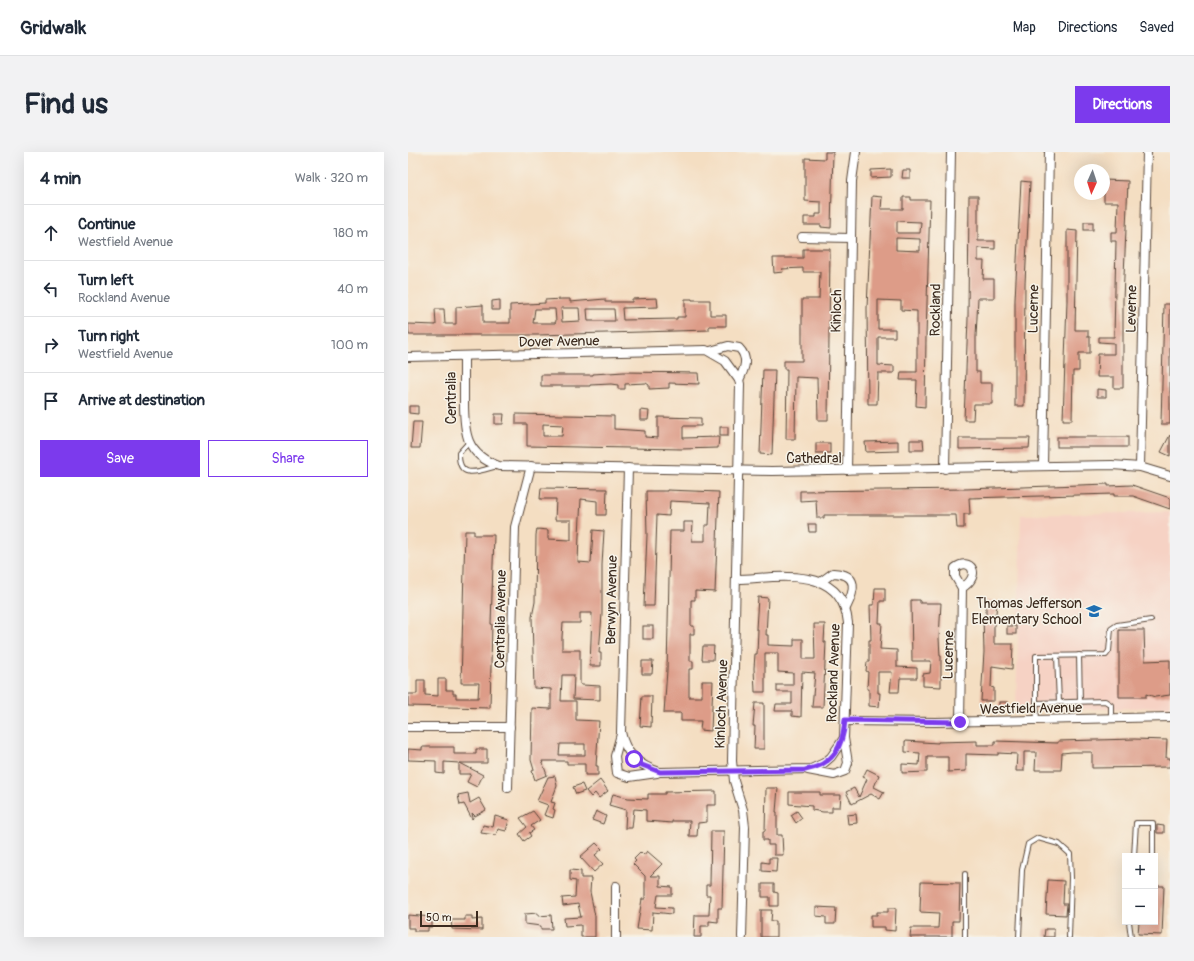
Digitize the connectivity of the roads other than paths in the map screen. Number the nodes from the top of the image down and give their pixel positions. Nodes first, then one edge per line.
1 (856, 152) edge
2 (951, 152) edge
3 (1049, 152) edge
4 (1147, 152) edge
5 (802, 237) dead end
6 (850, 238) junction
7 (710, 351) junction
8 (464, 356) junction
9 (408, 357) edge
10 (740, 380) junction
11 (468, 440) junction
12 (499, 466) junction
13 (531, 466) junction
14 (1043, 466) junction
15 (1140, 467) junction
16 (628, 468) junction
17 (945, 469) junction
18 (740, 470) junction
19 (847, 470) junction
20 (1170, 476) edge
21 (737, 578) junction
22 (822, 581) junction
23 (962, 588) dead end
24 (846, 608) junction
25 (1151, 620) dead end
26 (1078, 655) junction
27 (1058, 656) junction
28 (1059, 702) junction
29 (1080, 702) junction
30 (1036, 703) junction
31 (1170, 717) edge
32 (1111, 719) junction
33 (845, 720) junction
34 (1037, 720) junction
35 (960, 722) junction
36 (408, 726) edge
37 (510, 727) junction
38 (621, 732) junction
39 (844, 738) junction
40 (805, 770) junction
41 (733, 771) junction
42 (660, 772) junction
43 (508, 788) dead end
44 (1134, 853) edge
45 (1153, 853) edge
46 (965, 874) dead end
47 (616, 886) dead end
48 (1129, 925) edge
49 (616, 937) edge
50 (742, 937) edge
51 (965, 937) edge
52 (1020, 937) edge
53 (1069, 937) edge
54 (1131, 937) edge

1 - 6 street, Kinloch
2 - 17 street, Rockland
3 - 14 street, Lucerne
4 - 15 street, Leverne
5 - 6 street
6 - 19 street, Kinloch
7 - 8 street, Dover Avenue
7 - 10 street
7 - 10 street, Dover Avenue
8 - 9 street, Dover Avenue
8 - 11 street, Centralia
10 - 18 street, Dover Avenue
11 - 12 street, Cathedral
11 - 12 lane
12 - 13 street, Cathedral
13 - 16 street, Cathedral
13 - 37 street, Centralia Avenue
14 - 15 street, Cathedral
14 - 17 street, Cathedral
15 - 20 street, Cathedral
16 - 18 street, Cathedral
16 - 38 street, Berwyn Avenue
17 - 19 street, Cathedral
18 - 19 street, Cathedral
18 - 21 street, Kinloch Avenue
21 - 22 street
21 - 41 street, Kinloch Avenue
22 - 24 street, Rockland Avenue
22 - 24 street
23 - 35 street, Lucerne
24 - 33 street, Rockland Avenue
25 - 26 lane
26 - 27 lane
26 - 29 lane
27 - 28 lane
27 - 30 lane
28 - 29 lane
28 - 30 lane
29 - 32 lane
30 - 34 lane
31 - 32 street, Westfield Avenue
32 - 34 street, Westfield Avenue
33 - 35 street, Westfield Avenue
33 - 39 street, Rockland Avenue
34 - 35 street, Westfield Avenue
36 - 37 street
37 - 43 street, Centralia Avenue
38 - 42 street, Berwyn Avenue
38 - 42 street, Berwyn Avenue
39 - 40 street, Rockland Avenue
39 - 40 street, Rockland Avenue
40 - 41 street
41 - 42 street
41 - 50 street, Kinloch Avenue
44 - 45 lane
46 - 51 lane
47 - 49 street
48 - 54 lane
52 - 53 lane

